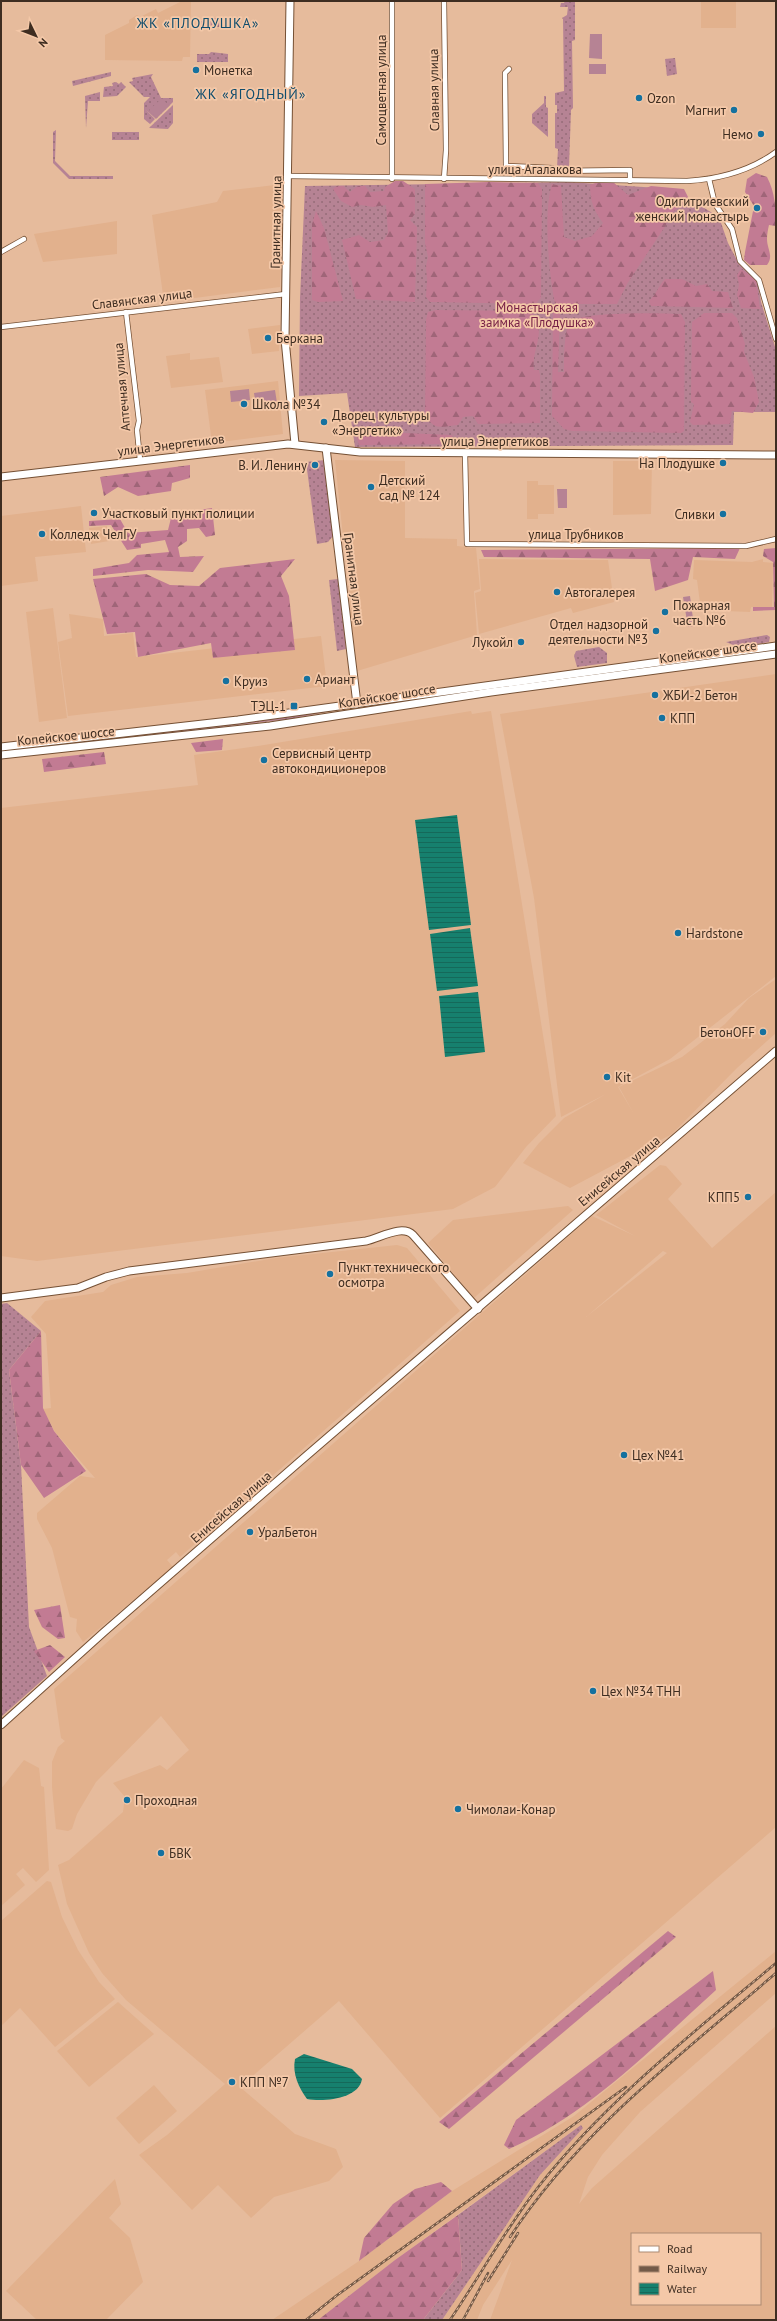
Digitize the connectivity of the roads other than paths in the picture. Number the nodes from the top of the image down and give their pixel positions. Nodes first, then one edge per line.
1 (290, 1) edge
2 (392, 1) edge
3 (444, 1) edge
4 (509, 69) dead end
5 (776, 152) edge
6 (288, 176) junction
7 (392, 179) junction
8 (444, 179) junction
9 (709, 179) junction
10 (630, 181) junction
11 (24, 239) dead end
12 (1, 252) edge
13 (286, 294) junction
14 (126, 312) junction
15 (1, 327) edge
16 (776, 339) edge
17 (295, 444) junction
18 (326, 448) junction
19 (465, 453) junction
20 (776, 455) edge
21 (140, 460) junction
22 (1, 477) edge
23 (776, 539) edge
24 (776, 646) edge
25 (776, 654) edge
26 (657, 662) junction
27 (628, 666) junction
28 (658, 671) junction
29 (630, 674) junction
30 (357, 704) junction
31 (358, 712) junction
32 (1, 747) edge
33 (1, 755) edge
34 (776, 1051) edge
35 (1, 1298) edge
36 (478, 1309) junction
37 (1, 1725) edge

1 - 6 street, Гранитная улица
2 - 7 street, Самоцветная улица
3 - 8 street, Славная улица
4 - 10 street
5 - 9 street, улица Агалакова
6 - 7 street, улица Агалакова
6 - 13 street, Гранитная улица
7 - 8 street, улица Агалакова
8 - 10 street, улица Агалакова
9 - 10 street, улица Агалакова
9 - 16 street
11 - 12 street
13 - 14 street, Славянская улица
13 - 17 street, Гранитная улица
14 - 15 street, Славянская улица
14 - 21 street, Аптечная улица
17 - 18 street, улица Энергетиков
17 - 21 street, улица Энергетиков
18 - 19 street, улица Энергетиков
18 - 30 street, Гранитная улица
19 - 20 street, улица Энергетиков
19 - 23 street, улица Трубников
21 - 22 street, улица Энергетиков
24 - 26 street, Копейское шоссе
25 - 28 street, Копейское шоссе
26 - 27 street, Копейское шоссе
26 - 28 street
27 - 29 street
27 - 30 street, Копейское шоссе
28 - 29 street, Копейское шоссе
29 - 31 street, Копейское шоссе
30 - 31 street, Гранитная улица
30 - 32 street, Копейское шоссе
31 - 33 street, Копейское шоссе
34 - 36 street, Енисейская улица
35 - 36 street
36 - 37 street, Енисейская улица

